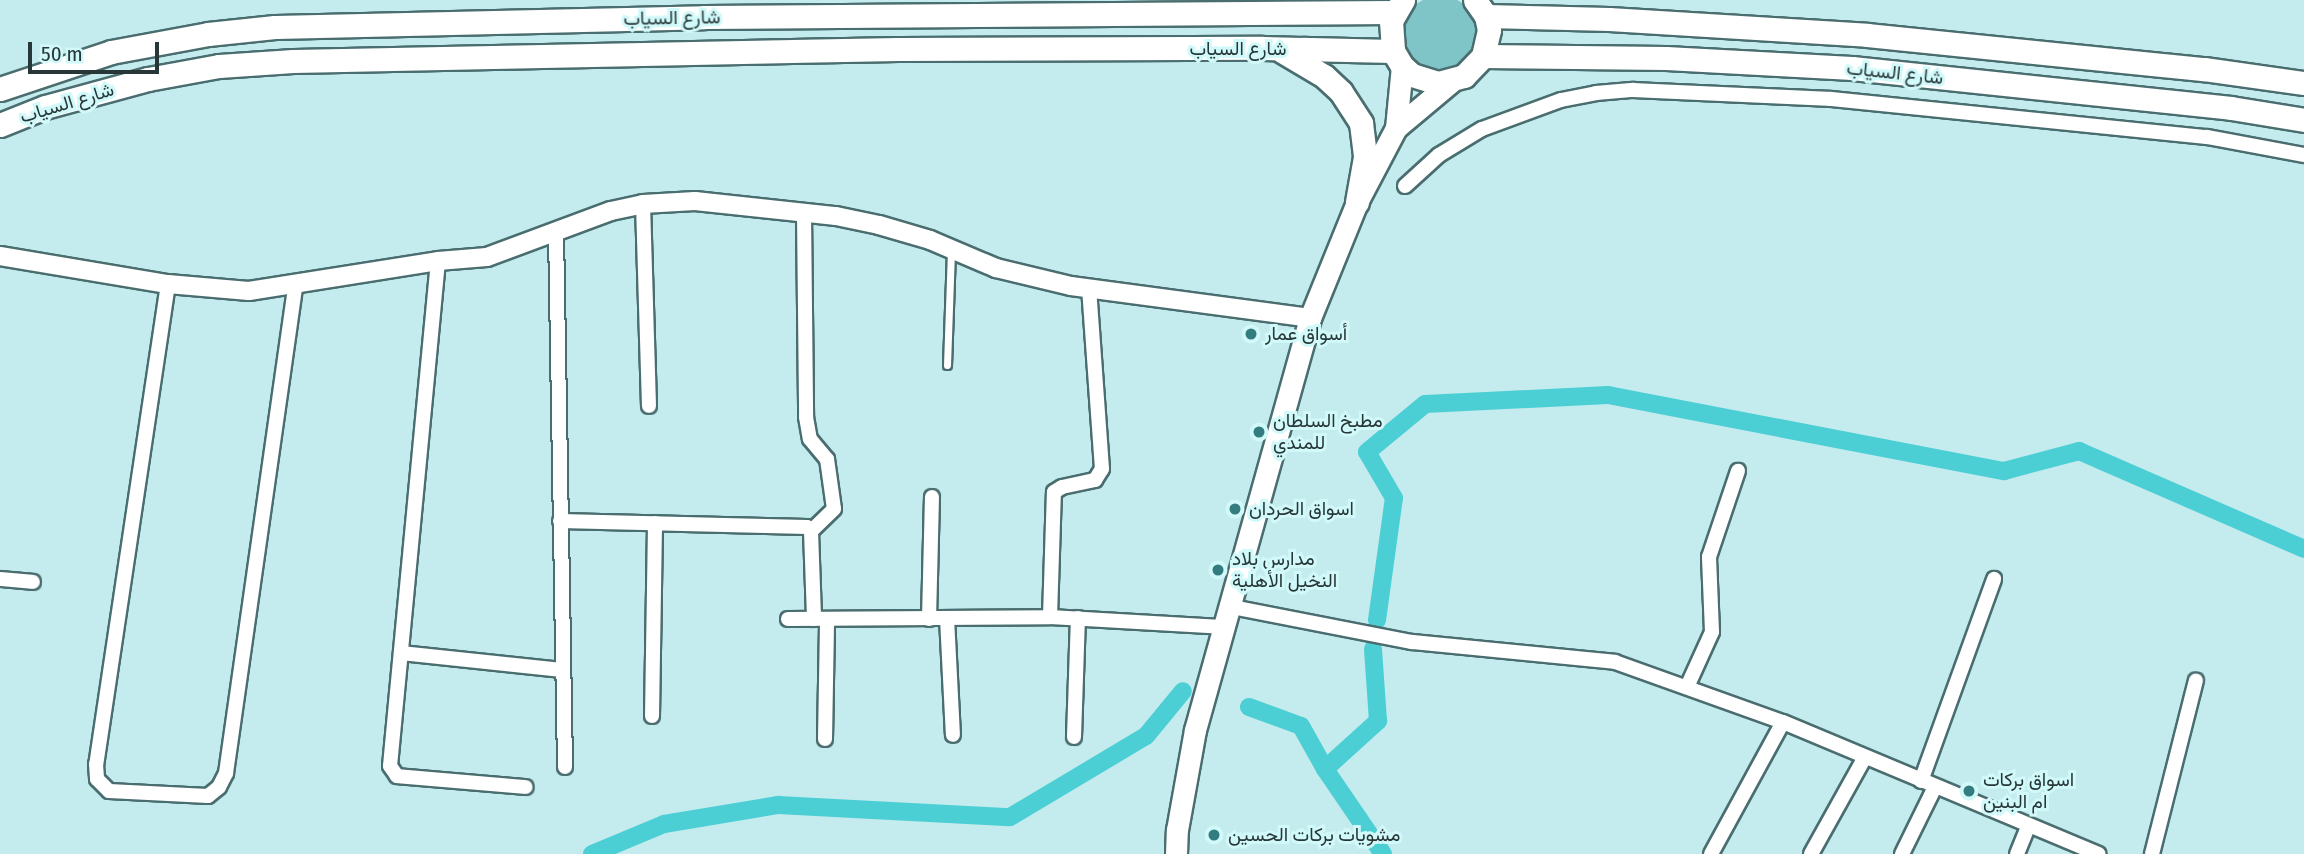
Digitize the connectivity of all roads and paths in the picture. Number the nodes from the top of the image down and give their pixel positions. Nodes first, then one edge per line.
1 (1549, 0) edge
2 (1399, 6) edge
3 (1481, 8) edge
4 (1609, 19) junction
5 (1276, 49) junction
6 (1483, 56) junction
7 (1397, 59) junction
8 (1451, 82) junction
9 (2304, 83) edge
10 (0, 89) edge
11 (2304, 120) edge
12 (0, 125) edge
13 (1396, 128) junction
14 (2304, 155) edge
15 (1405, 186) dead end
16 (1357, 202) junction
17 (643, 204) junction
18 (804, 213) junction
19 (556, 230) junction
20 (951, 249) junction
21 (0, 256) edge
22 (438, 261) junction
23 (168, 284) junction
24 (295, 286) junction
25 (1089, 288) junction
26 (1310, 318) junction
27 (947, 365) dead end
28 (649, 407) dead end
29 (1738, 471) dead end
30 (932, 497) dead end
31 (560, 521) junction
32 (655, 523) junction
33 (811, 531) junction
34 (0, 579) edge
35 (1994, 579) dead end
36 (33, 583) dead end
37 (1049, 617) junction
38 (1229, 617) junction
39 (947, 618) junction
40 (1078, 618) junction
41 (788, 619) dead end
42 (821, 619) junction
43 (929, 619) junction
44 (401, 653) junction
45 (562, 670) junction
46 (2196, 680) dead end
47 (1687, 687) junction
48 (652, 716) dead end
49 (1783, 722) junction
50 (953, 735) dead end
51 (1074, 737) dead end
52 (825, 739) dead end
53 (1865, 757) junction
54 (565, 767) dead end
55 (1928, 784) junction
56 (526, 787) dead end
57 (2029, 825) junction
58 (1177, 854) edge
59 (1712, 854) edge
60 (1811, 854) edge
61 (1902, 854) edge
62 (2017, 854) edge
63 (2098, 854) edge
64 (2152, 854) edge

1 - 4 main road
2 - 7 main road
2 - 10 main road, شارع السياب
3 - 4 main road, شارع السياب
3 - 6 main road
4 - 9 main road, شارع السياب
5 - 7 main road, شارع السياب
5 - 12 main road, شارع السياب
5 - 16 main road
6 - 8 main road
6 - 11 main road, شارع السياب
7 - 8 main road
7 - 13 main road
8 - 13 main road
13 - 16 main road
14 - 15 street
16 - 26 main road
17 - 18 street
17 - 19 street
17 - 28 street
18 - 20 street
18 - 33 street
19 - 22 street
19 - 31 street
20 - 25 street
20 - 27 lane
21 - 23 street
22 - 24 street
22 - 44 street
23 - 24 street
23 - 24 street
25 - 26 street
25 - 37 street
26 - 38 main road
29 - 47 street
30 - 43 street
31 - 32 street
31 - 45 street
32 - 33 street
32 - 48 street
33 - 42 street
34 - 36 street
35 - 55 street
37 - 39 street
37 - 40 street
38 - 40 street
38 - 47 street
38 - 58 main road
39 - 43 street
39 - 50 street
40 - 51 street
41 - 42 street
42 - 43 street
42 - 52 street
44 - 45 street
44 - 56 street
45 - 54 street
46 - 64 street
47 - 49 street
49 - 53 street
49 - 59 street
53 - 55 street
53 - 60 street
55 - 57 street
55 - 61 street
57 - 62 street
57 - 63 street

